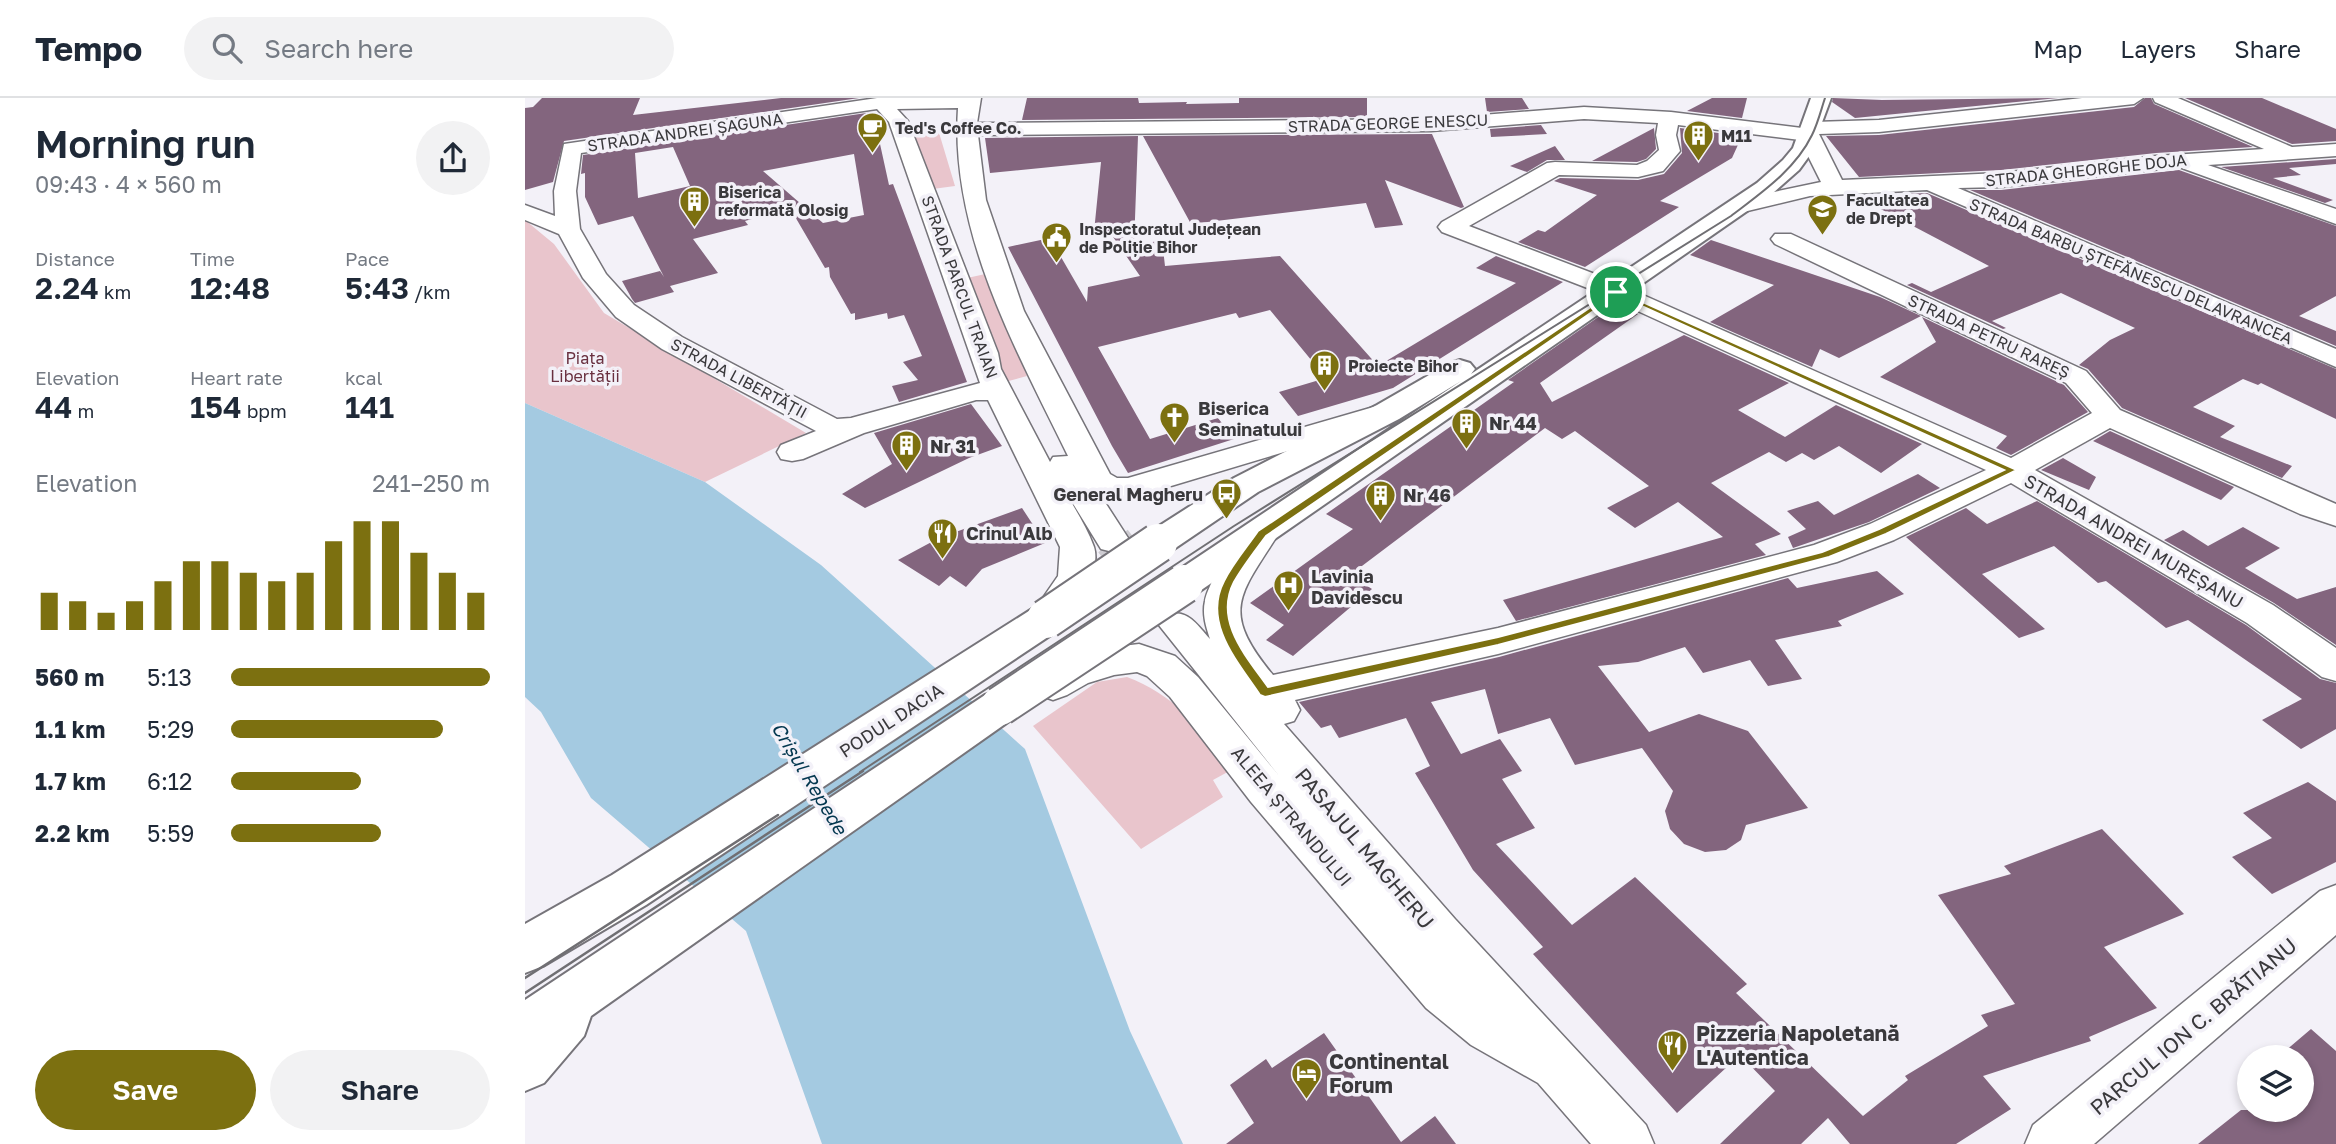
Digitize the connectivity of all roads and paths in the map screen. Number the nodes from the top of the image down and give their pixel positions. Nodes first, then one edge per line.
1 (1821, 98) edge
2 (2134, 98) edge
3 (2162, 98) edge
4 (899, 108) edge
5 (969, 109) edge
6 (1671, 118) junction
7 (1806, 137) junction
8 (2336, 150) edge
9 (2291, 153) junction
10 (2174, 160) junction
11 (1926, 183) junction
12 (1835, 187) junction
13 (565, 191) junction
14 (525, 202) edge
15 (1739, 206) junction
16 (525, 212) edge
17 (2336, 217) edge
18 (568, 229) junction
19 (1783, 239) dead end
20 (996, 259) junction
21 (953, 268) junction
22 (1607, 288) junction
23 (1011, 311) junction
24 (984, 353) junction
25 (2336, 359) edge
26 (1000, 393) junction
27 (1388, 412) junction
28 (2109, 416) junction
29 (1038, 423) junction
30 (853, 427) junction
31 (792, 452) dead end
32 (2012, 470) junction
33 (2336, 515) edge
34 (1262, 533) junction
35 (1113, 541) tunnel mouth
36 (1176, 624) tunnel mouth
37 (1029, 630) junction
38 (2336, 667) edge
39 (1265, 692) junction
40 (1000, 706) junction
41 (2329, 920) edge
42 (539, 937) edge
43 (530, 1047) edge
44 (1560, 1067) junction
45 (1627, 1144) edge
46 (2052, 1144) edge

1 - 7 main road
2 - 7 street, STRADA GEORGE ENESCU
3 - 9 street
4 - 5 street, STRADA ANDREI ȘAGUNA
4 - 13 street, STRADA ANDREI ȘAGUNA
4 - 21 street, STRADA PARCUL TRAIAN
5 - 6 street, STRADA GEORGE ENESCU
5 - 20 street
6 - 7 street, STRADA GEORGE ENESCU
6 - 22 street, STRADA ANDREI MUREȘANU
7 - 12 street
7 - 15 main road
7 - 22 main road
8 - 9 street, STRADA GHEORGHE DOJA
9 - 10 street, STRADA GHEORGHE DOJA
10 - 11 street, STRADA GHEORGHE DOJA
10 - 17 street
11 - 12 street, STRADA GHEORGHE DOJA
11 - 25 street, STRADA BARBU ȘTEFĂNESCU DELAVRANCEA
12 - 15 street, STRADA GHEORGHE DOJA
13 - 14 street
13 - 18 street
15 - 22 main road
16 - 18 street
18 - 30 street, STRADA LIBERTĂȚII
19 - 28 street, STRADA PETRU RAREȘ
20 - 21 street
20 - 23 street
21 - 24 street, STRADA PARCUL TRAIAN
22 - 27 main road, PODUL DACIA
22 - 32 street, STRADA ANDREI MUREȘANU
22 - 34 main road
23 - 27 street
23 - 29 street
24 - 26 street, STRADA PARCUL TRAIAN
24 - 29 street
26 - 30 street, STRADA LIBERTĂȚII
26 - 37 street, STRADA PARCUL TRAIAN
27 - 37 main road, PODUL DACIA, bridge
28 - 32 street
28 - 33 street, STRADA PETRU RAREȘ
29 - 35 street
30 - 31 street
32 - 38 street, STRADA ANDREI MUREȘANU
32 - 39 street
34 - 39 street, ALEEA ȘTRANDULUI
34 - 40 main road, bridge
36 - 44 street, PASAJUL MAGHERU
37 - 42 main road, PODUL DACIA
39 - 44 street, ALEEA ȘTRANDULUI
40 - 43 main road
40 - 44 street, ALEEA ȘTRANDULUI
41 - 46 street, PARCUL ION C. BRĂTIANU
44 - 45 street, ALEEA ȘTRANDULUI

